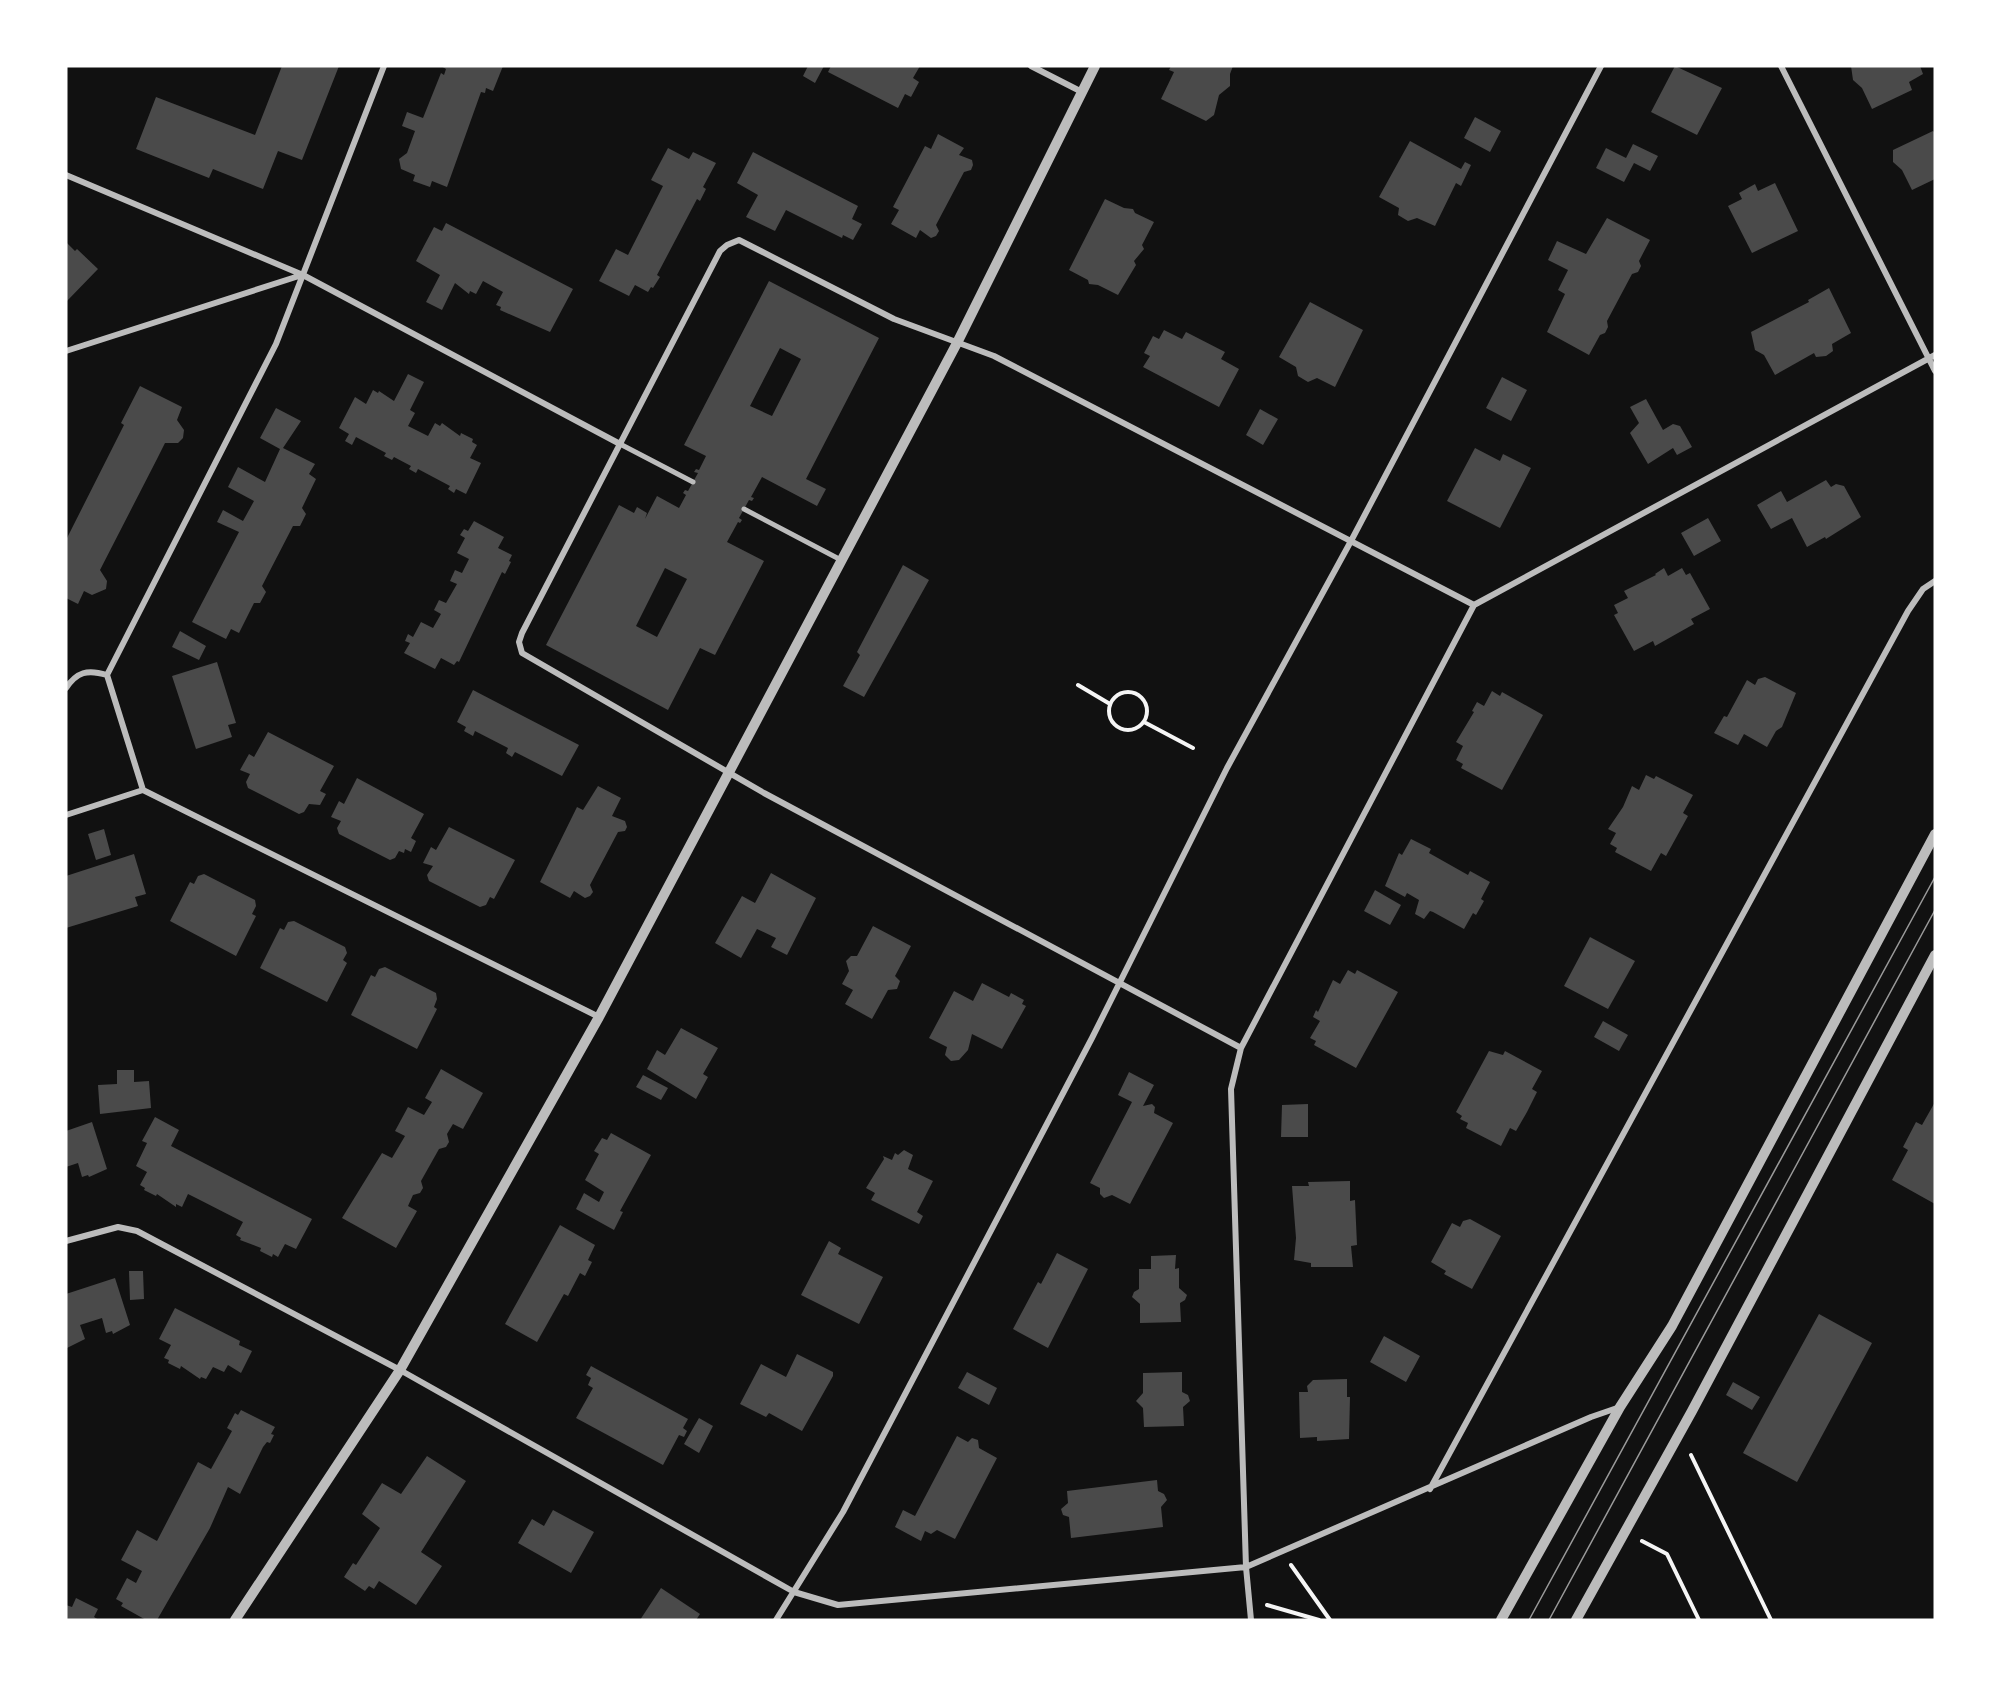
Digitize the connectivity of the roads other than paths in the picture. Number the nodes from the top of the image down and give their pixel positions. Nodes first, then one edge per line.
1 (384, 66) edge
2 (1031, 66) edge
3 (1095, 66) edge
4 (1601, 66) edge
5 (1781, 66) edge
6 (1082, 92) junction
7 (66, 175) edge
8 (303, 275) junction
9 (957, 342) junction
10 (66, 351) edge
11 (1932, 356) edge
12 (1935, 371) edge
13 (620, 444) junction
14 (693, 482) dead end
15 (744, 509) dead end
16 (1351, 541) junction
17 (842, 560) junction
18 (1935, 581) edge
19 (1474, 605) junction
20 (107, 675) junction
21 (66, 688) edge
22 (730, 774) junction
23 (144, 790) junction
24 (66, 815) edge
25 (1935, 834) edge
26 (1935, 955) edge
27 (1118, 983) junction
28 (599, 1017) junction
29 (1241, 1048) junction
30 (66, 1241) edge
31 (400, 1370) junction
32 (1620, 1407) junction
33 (1430, 1489) junction
34 (1246, 1568) junction
35 (794, 1592) junction
36 (236, 1620) edge
37 (776, 1620) edge
38 (1251, 1620) edge
39 (1502, 1620) edge
40 (1576, 1620) edge

1 - 8 street
2 - 6 street
3 - 6 street
4 - 16 street
5 - 11 street
6 - 9 street
7 - 8 street
8 - 10 street
8 - 13 street
8 - 20 street
9 - 13 street
9 - 16 street
9 - 17 street
11 - 12 street
11 - 19 street
13 - 14 street
13 - 22 street
15 - 17 street
16 - 19 street
16 - 27 street
17 - 22 street
18 - 33 street
19 - 29 street
20 - 21 street
20 - 23 street
22 - 27 street
22 - 28 street
23 - 24 street
23 - 28 street
25 - 32 street
26 - 40 street
27 - 29 street
27 - 35 street
28 - 31 street
29 - 34 street
30 - 31 street
31 - 35 street
31 - 36 street
32 - 33 street
32 - 39 street
33 - 34 street
34 - 35 street
34 - 38 street
35 - 37 street

